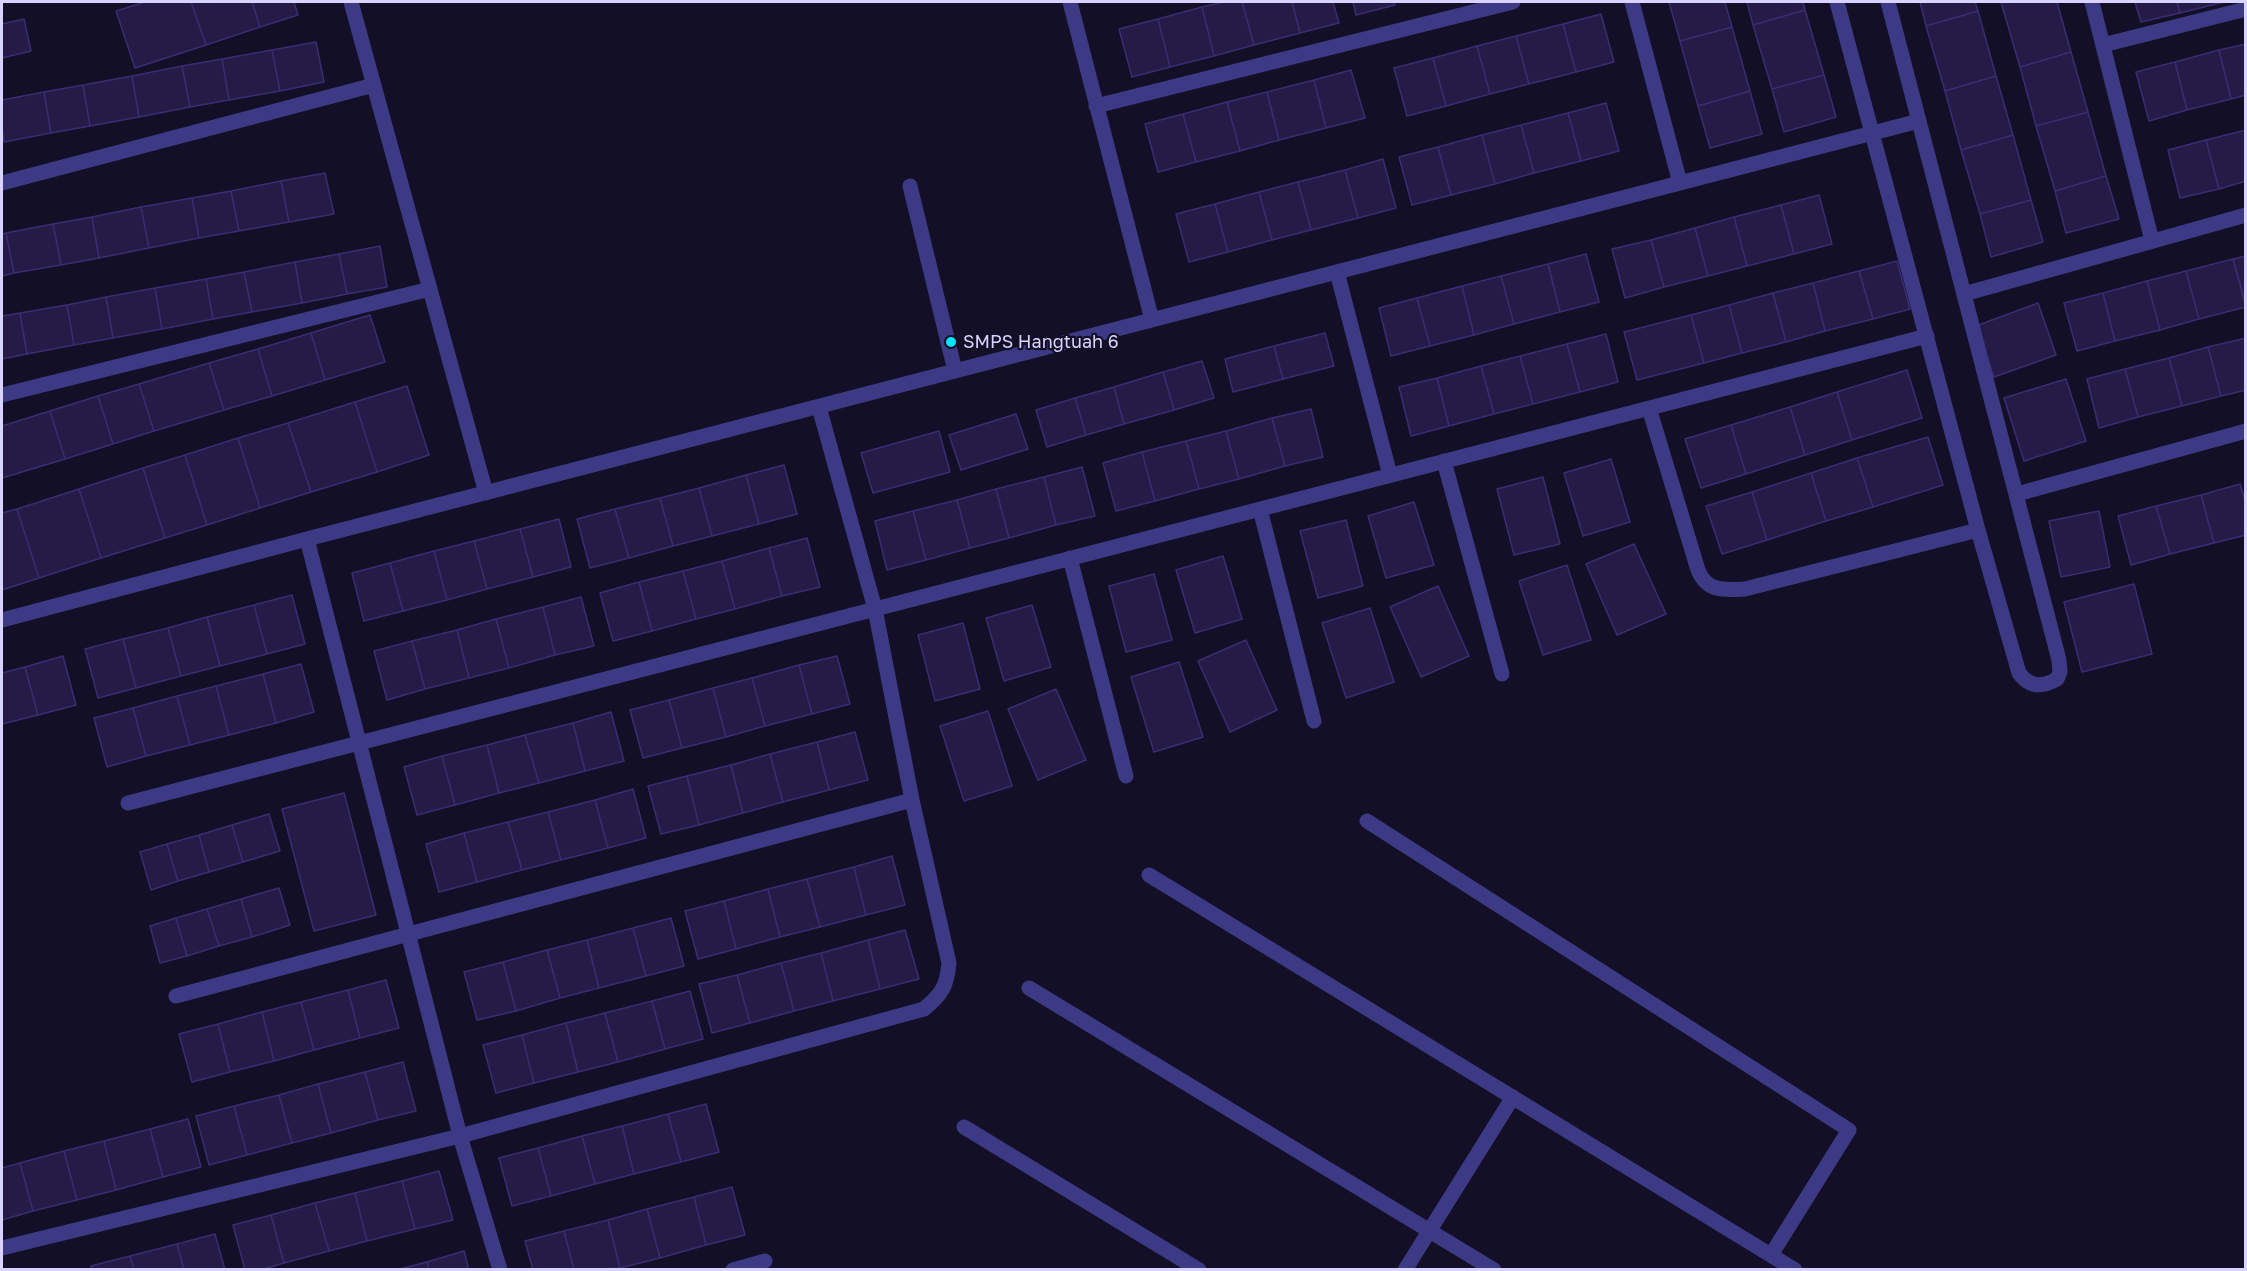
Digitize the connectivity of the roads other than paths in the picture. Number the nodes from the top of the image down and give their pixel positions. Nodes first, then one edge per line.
1 (351, 2) edge
2 (1070, 2) edge
3 (1513, 2) edge
4 (1632, 2) edge
5 (1837, 2) edge
6 (1888, 2) edge
7 (2092, 2) edge
8 (2246, 9) edge
9 (2103, 45) junction
10 (374, 85) junction
11 (1096, 106) junction
12 (1919, 121) junction
13 (1873, 133) junction
14 (2, 183) edge
15 (1680, 183) junction
16 (910, 186) dead end
17 (2246, 215) edge
18 (2152, 241) junction
19 (1337, 272) junction
20 (430, 289) junction
21 (1964, 294) junction
22 (1152, 320) junction
23 (1927, 336) junction
24 (955, 371) junction
25 (2, 395) edge
26 (819, 407) junction
27 (1649, 408) junction
28 (2246, 431) edge
29 (1444, 461) junction
30 (1390, 475) junction
31 (486, 493) junction
32 (2017, 494) junction
33 (1260, 509) junction
34 (1978, 530) junction
35 (307, 539) junction
36 (1070, 558) junction
37 (875, 609) junction
38 (2, 620) edge
39 (1502, 674) dead end
40 (1314, 721) dead end
41 (359, 743) junction
42 (1126, 776) dead end
43 (912, 800) junction
44 (128, 803) dead end
45 (1367, 821) dead end
46 (1149, 876) dead end
47 (408, 934) junction
48 (1029, 988) dead end
49 (176, 996) dead end
50 (1513, 1097) junction
51 (964, 1127) dead end
52 (460, 1136) junction
53 (1428, 1230) junction
54 (2, 1248) edge
55 (1771, 1255) junction
56 (765, 1261) dead end
57 (500, 1269) edge
58 (733, 1269) edge
59 (1198, 1269) edge
60 (1405, 1269) edge
61 (1494, 1269) edge
62 (1795, 1269) edge

1 - 10 street
2 - 11 street
3 - 11 street
4 - 15 street
5 - 13 street
6 - 12 street
7 - 9 street
8 - 9 street
9 - 18 street
10 - 14 street
10 - 20 street
11 - 22 street
12 - 13 street
12 - 21 street
13 - 15 street
13 - 23 street
15 - 19 street
16 - 24 street
17 - 18 street
18 - 21 street
19 - 22 street
19 - 30 street
20 - 25 street
20 - 31 street
21 - 32 street
22 - 24 street
23 - 27 street
23 - 34 street
24 - 26 street
26 - 31 street
26 - 37 street
27 - 29 street
27 - 34 street
28 - 32 street
29 - 30 street
29 - 39 street
30 - 33 street
31 - 35 street
32 - 34 street
33 - 36 street
33 - 40 street
35 - 38 street
35 - 41 street
36 - 37 street
36 - 42 street
37 - 41 street
37 - 43 street
41 - 44 street
41 - 47 street
43 - 47 street
43 - 52 street
45 - 55 street
46 - 50 street
47 - 49 street
47 - 52 street
48 - 53 street
50 - 53 street
50 - 55 street
51 - 59 street
52 - 54 street
52 - 57 street
53 - 60 street
53 - 61 street
55 - 62 street
56 - 58 street

